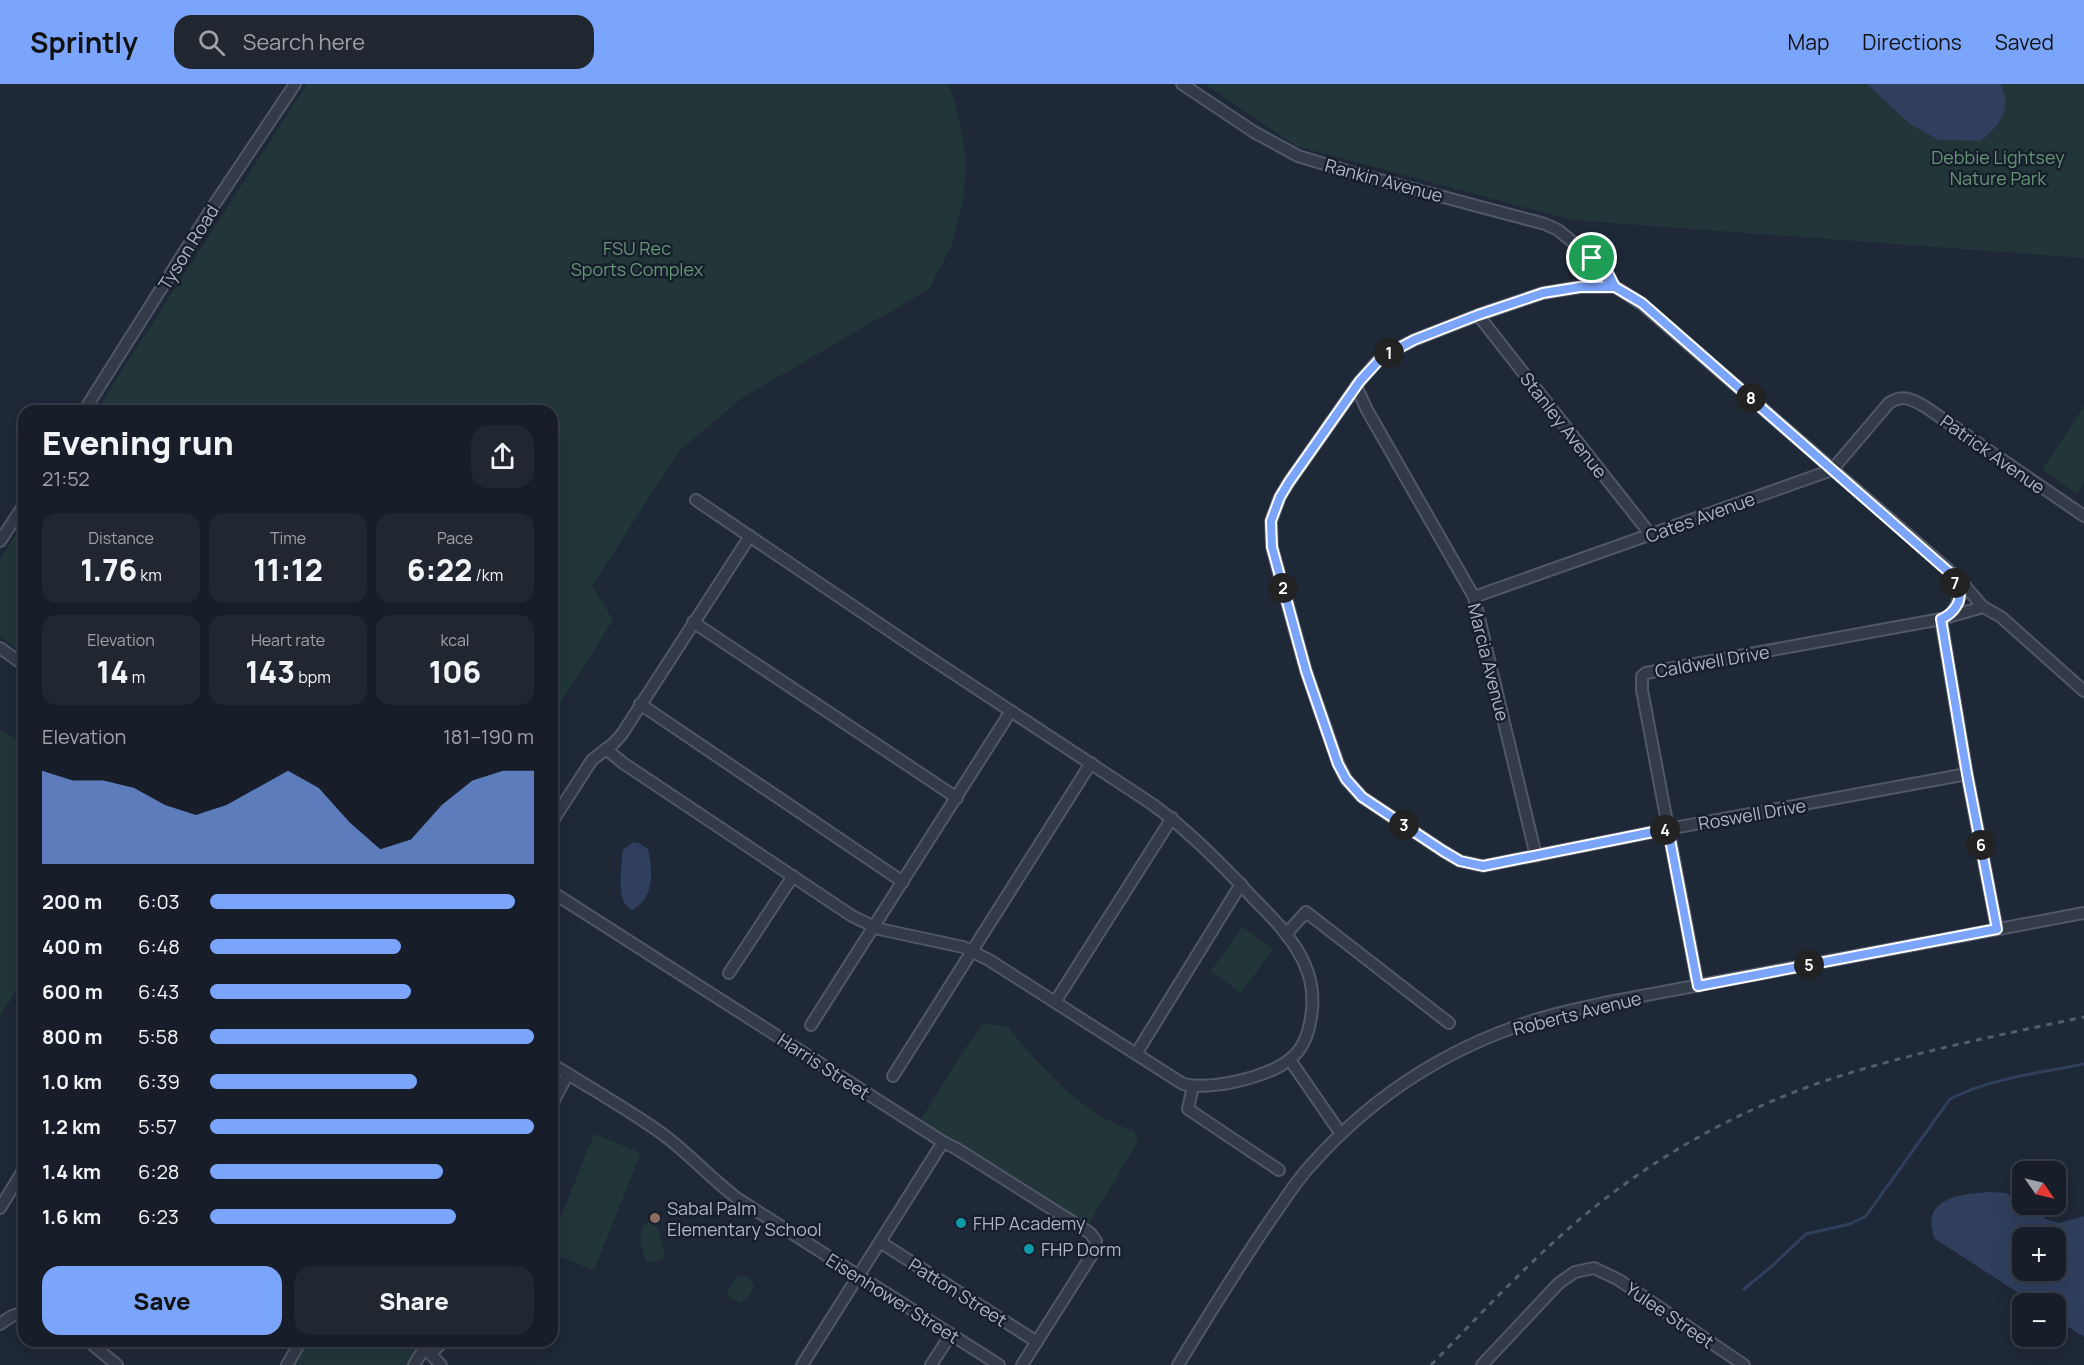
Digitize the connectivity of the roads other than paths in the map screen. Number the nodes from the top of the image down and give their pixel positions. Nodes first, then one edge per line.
1 (295, 84) edge
2 (1182, 84) edge
3 (1615, 287) junction
4 (1478, 315) junction
5 (1356, 386) junction
6 (88, 405) edge
7 (1832, 470) junction
8 (696, 500) dead end
9 (18, 514) edge
10 (2084, 516) edge
11 (1650, 534) junction
12 (750, 536) junction
13 (0, 542) edge
14 (1950, 573) junction
15 (1959, 588) junction
16 (1474, 597) junction
17 (1983, 607) junction
18 (1945, 617) junction
19 (693, 621) junction
20 (0, 648) edge
21 (18, 661) edge
22 (2084, 691) edge
23 (640, 705) junction
24 (1011, 711) junction
25 (606, 749) junction
26 (1091, 763) junction
27 (1967, 774) junction
28 (957, 798) junction
29 (558, 813) edge
30 (1172, 818) junction
31 (1668, 829) junction
32 (1536, 856) junction
33 (793, 876) junction
34 (903, 882) junction
35 (1241, 884) junction
36 (558, 896) edge
37 (2084, 912) edge
38 (874, 927) junction
39 (1997, 929) junction
40 (1286, 934) junction
41 (972, 951) junction
42 (729, 973) dead end
43 (1698, 986) junction
44 (1055, 1002) junction
45 (1449, 1023) dead end
46 (811, 1025) dead end
47 (1136, 1054) junction
48 (1290, 1060) junction
49 (558, 1068) edge
50 (568, 1074) junction
51 (893, 1076) dead end
52 (1193, 1086) junction
53 (558, 1093) edge
54 (1341, 1134) junction
55 (943, 1142) junction
56 (1279, 1170) dead end
57 (18, 1179) edge
58 (0, 1208) edge
59 (880, 1242) junction
60 (858, 1276) junction
61 (18, 1314) edge
62 (0, 1324) edge
63 (951, 1334) junction
64 (1037, 1342) junction
65 (95, 1347) edge
66 (298, 1347) edge
67 (425, 1347) edge
68 (117, 1365) edge
69 (287, 1365) edge
70 (414, 1365) edge
71 (441, 1365) edge
72 (802, 1365) edge
73 (931, 1365) edge
74 (999, 1365) edge
75 (1022, 1365) edge
76 (1178, 1365) edge
77 (1482, 1365) edge
78 (1744, 1365) edge

1 - 6 street, Tyson Road
2 - 3 street, Rankin Avenue
3 - 4 street, Roswell Drive
3 - 7 street, Rankin Avenue
4 - 5 street, Roswell Drive
4 - 11 street, Stanley Avenue
5 - 16 street, Marcia Avenue
5 - 32 street, Roswell Drive
7 - 10 street, Patrick Avenue
7 - 11 street, Cates Avenue
7 - 14 street, Rankin Avenue
8 - 12 street
9 - 13 street
11 - 16 street, Cates Avenue
12 - 19 street
12 - 24 street
14 - 15 street, Rankin Avenue
14 - 17 street, Rankin Avenue
15 - 17 street, Rankin Avenue
15 - 18 street
16 - 32 street, Marcia Avenue
17 - 18 street, Caldwell Drive
17 - 22 street, Rankin Avenue
18 - 27 street
18 - 31 street, Caldwell Drive
19 - 23 street
19 - 28 street
20 - 21 street
23 - 25 street
23 - 34 street
24 - 26 street
24 - 28 street
25 - 29 street
25 - 33 street
26 - 30 street
26 - 41 street
27 - 31 street, Roswell Drive
27 - 39 street
28 - 34 street
30 - 35 street
30 - 44 street
31 - 32 street, Roswell Drive
31 - 43 street, Caldwell Drive
33 - 38 street
33 - 42 street
34 - 38 street
35 - 40 street
35 - 47 street
36 - 55 street, Harris Street
37 - 39 street, Roberts Avenue
38 - 41 street
38 - 46 street
39 - 43 street, Roberts Avenue
40 - 45 street
40 - 48 street
41 - 44 street
41 - 51 street
43 - 54 street, Roberts Avenue
44 - 47 street
47 - 52 street
48 - 52 street
48 - 54 street
49 - 50 street, Eisenhower Street
50 - 53 street
50 - 60 street, Eisenhower Street
52 - 56 street
54 - 76 street, Roberts Avenue
55 - 59 street
55 - 64 street, Harris Street
57 - 58 street
59 - 60 street
59 - 64 street, Patton Street
60 - 63 street, Eisenhower Street
60 - 72 street
61 - 62 street
63 - 73 street
63 - 74 street, Eisenhower Street
64 - 75 street
65 - 68 street
66 - 69 street
67 - 70 street
67 - 71 street
77 - 78 street, Yulee Street

